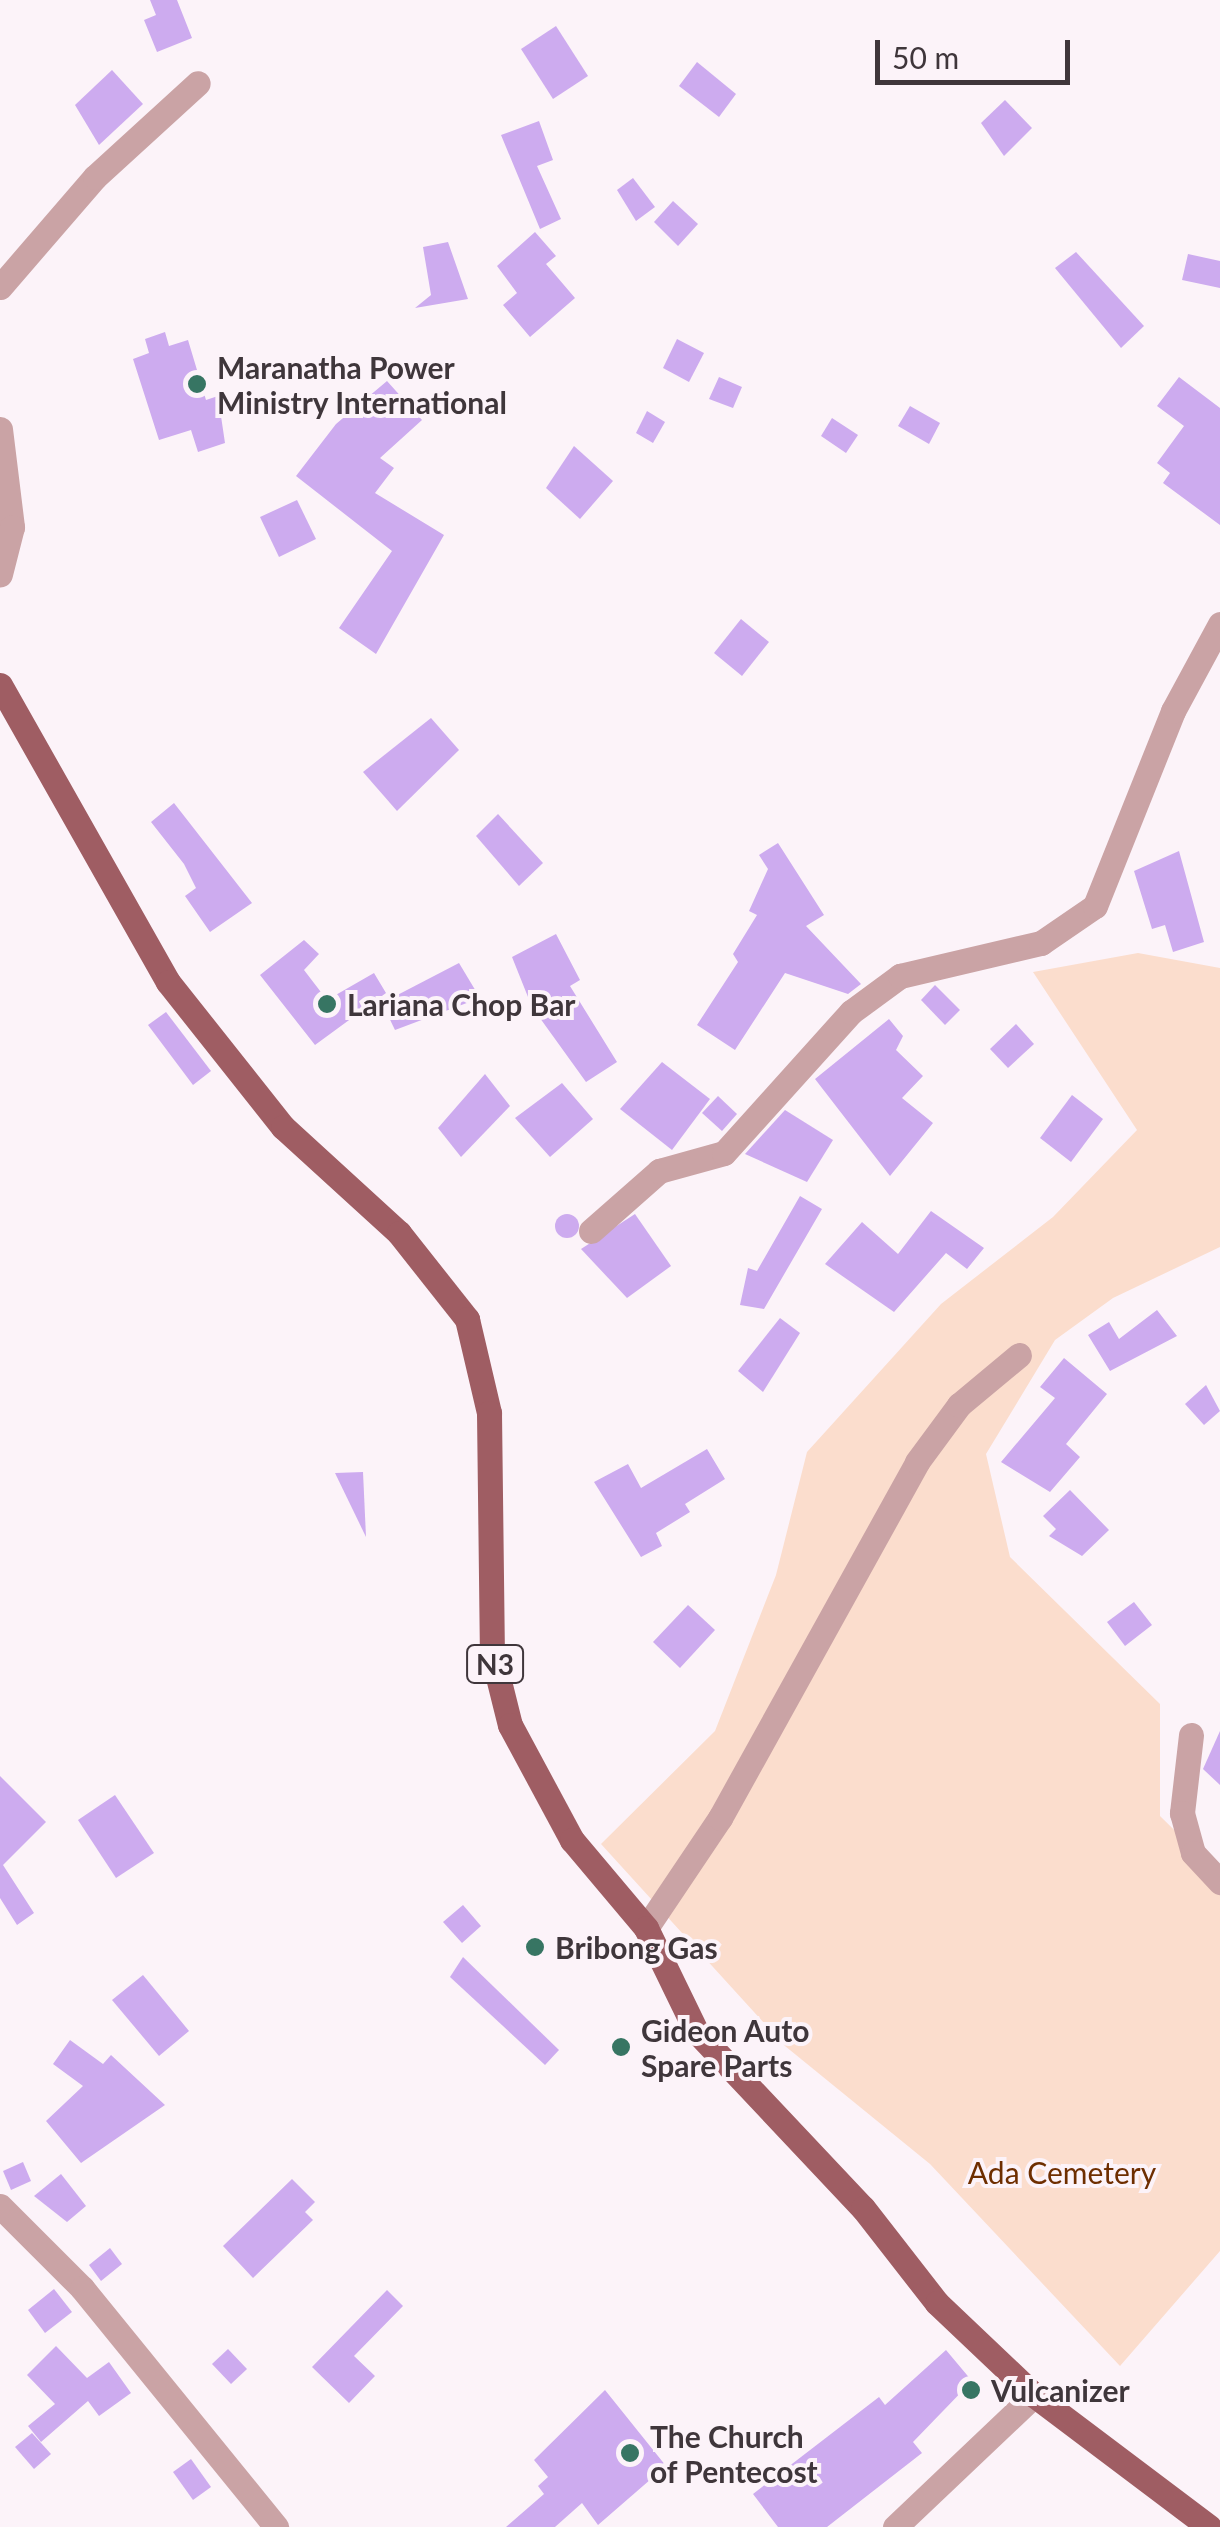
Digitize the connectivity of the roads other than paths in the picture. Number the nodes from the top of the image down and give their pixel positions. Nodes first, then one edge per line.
1 (198, 83) dead end
2 (0, 286) edge
3 (0, 429) edge
4 (0, 574) edge
5 (1220, 624) edge
6 (0, 685) edge
7 (590, 1231) dead end
8 (1019, 1354) dead end
9 (1191, 1736) dead end
10 (1220, 1882) edge
11 (646, 1928) junction
12 (0, 2206) edge
13 (1034, 2395) junction
14 (276, 2527) edge
15 (895, 2527) edge
16 (1209, 2527) edge

1 - 2 street
3 - 4 street
5 - 7 street
6 - 11 main road, N3
8 - 11 street
9 - 10 street
11 - 13 main road, N3
12 - 14 street
13 - 15 street
13 - 16 main road, N3

